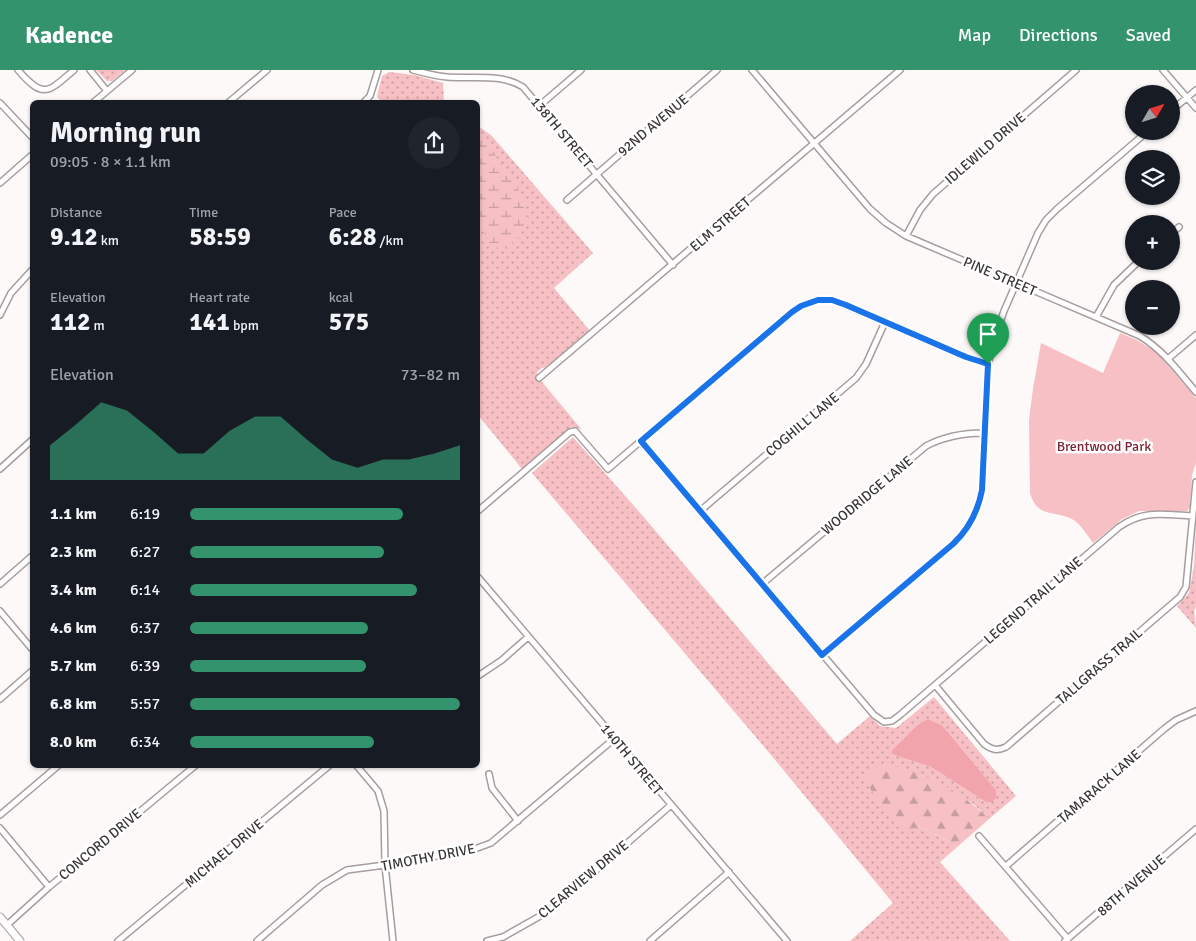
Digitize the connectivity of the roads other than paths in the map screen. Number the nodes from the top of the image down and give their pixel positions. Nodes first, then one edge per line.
1 (18, 70) edge
2 (74, 70) edge
3 (90, 70) edge
4 (132, 70) edge
5 (267, 70) edge
6 (378, 70) edge
7 (413, 70) edge
8 (582, 70) edge
9 (717, 70) edge
10 (752, 70) edge
11 (900, 70) edge
12 (1076, 70) edge
13 (1163, 70) edge
14 (1196, 90) edge
15 (107, 91) junction
16 (1187, 98) junction
17 (96, 100) edge
18 (231, 100) edge
19 (368, 100) edge
20 (0, 103) edge
21 (1180, 104) edge
22 (540, 106) junction
23 (1196, 108) edge
24 (30, 135) edge
25 (1138, 140) edge
26 (814, 143) junction
27 (30, 157) edge
28 (596, 172) junction
29 (0, 183) edge
30 (567, 200) dead end
31 (906, 236) junction
32 (673, 265) junction
33 (1130, 270) edge
34 (30, 272) edge
35 (1016, 283) junction
36 (0, 315) edge
37 (1096, 317) junction
38 (885, 322) junction
39 (1196, 335) edge
40 (1169, 358) junction
41 (988, 364) junction
42 (539, 378) dead end
43 (1196, 392) edge
44 (984, 433) junction
45 (641, 441) junction
46 (30, 442) edge
47 (0, 470) edge
48 (1196, 482) edge
49 (480, 509) edge
50 (700, 511) junction
51 (1193, 516) junction
52 (30, 558) edge
53 (480, 579) edge
54 (0, 584) edge
55 (762, 584) junction
56 (0, 610) edge
57 (528, 637) junction
58 (30, 647) edge
59 (822, 655) junction
60 (30, 673) edge
61 (480, 675) edge
62 (935, 685) junction
63 (0, 699) edge
64 (1196, 711) edge
65 (615, 738) junction
66 (55, 768) edge
67 (192, 768) edge
68 (326, 768) edge
69 (359, 768) edge
70 (489, 774) dead end
71 (671, 805) junction
72 (0, 815) edge
73 (518, 820) junction
74 (0, 828) edge
75 (1196, 829) edge
76 (979, 836) dead end
77 (385, 865) junction
78 (1006, 866) junction
79 (729, 872) junction
80 (49, 887) junction
81 (0, 917) edge
82 (7, 925) junction
83 (786, 940) edge
84 (1066, 940) edge
85 (20, 941) edge
86 (118, 941) edge
87 (257, 941) edge
88 (393, 941) edge
89 (487, 941) edge
90 (650, 941) edge

1 - 2 street
3 - 15 street
4 - 15 street
5 - 18 street
6 - 19 street
7 - 22 street, 138TH STREET
8 - 22 street
9 - 28 street, 92ND AVENUE
10 - 26 street, PINE STREET
11 - 26 street, ELM STREET
12 - 31 street, IDLEWILD DRIVE
13 - 16 street
14 - 16 street
15 - 17 street
16 - 21 street
16 - 23 street
20 - 24 street
22 - 28 street, 138TH STREET
25 - 35 street
26 - 31 street, PINE STREET
26 - 32 street, ELM STREET
27 - 29 street
28 - 30 street, 92ND AVENUE
28 - 32 street, 138TH STREET
31 - 35 street, PINE STREET
32 - 42 street, ELM STREET
33 - 37 street
34 - 36 street
35 - 37 street, PINE STREET
35 - 41 street
37 - 40 street, PINE STREET
38 - 41 street
38 - 45 street
38 - 50 street, COGHILL LANE
39 - 40 street
40 - 43 street, PINE STREET
41 - 44 street
44 - 55 street, WOODRIDGE LANE
44 - 59 street
45 - 49 street
45 - 50 street
46 - 47 street
48 - 51 street, TALLGRASS TRAIL
50 - 55 street
51 - 62 street, LEGEND TRAIL LANE
51 - 62 street, TALLGRASS TRAIL
52 - 54 street
53 - 57 street, 140TH STREET
55 - 59 street
56 - 58 street
57 - 61 street
57 - 65 street, 140TH STREET
59 - 62 street, LEGEND TRAIL LANE
60 - 63 street
64 - 78 street, TAMARACK LANE
65 - 71 street, 140TH STREET
65 - 73 street, TIMOTHY DRIVE
66 - 72 street
67 - 80 street, CONCORD DRIVE
68 - 86 street, MICHAEL DRIVE
69 - 77 street
70 - 73 street
71 - 79 street, 140TH STREET
71 - 89 street, CLEARVIEW DRIVE
73 - 77 street, TIMOTHY DRIVE
74 - 80 street
75 - 84 street, 88TH AVENUE
76 - 78 street
77 - 87 street, TIMOTHY DRIVE
77 - 88 street
78 - 84 street
79 - 83 street, 140TH STREET
79 - 90 street
80 - 82 street, CONCORD DRIVE
81 - 82 main road
82 - 85 main road

